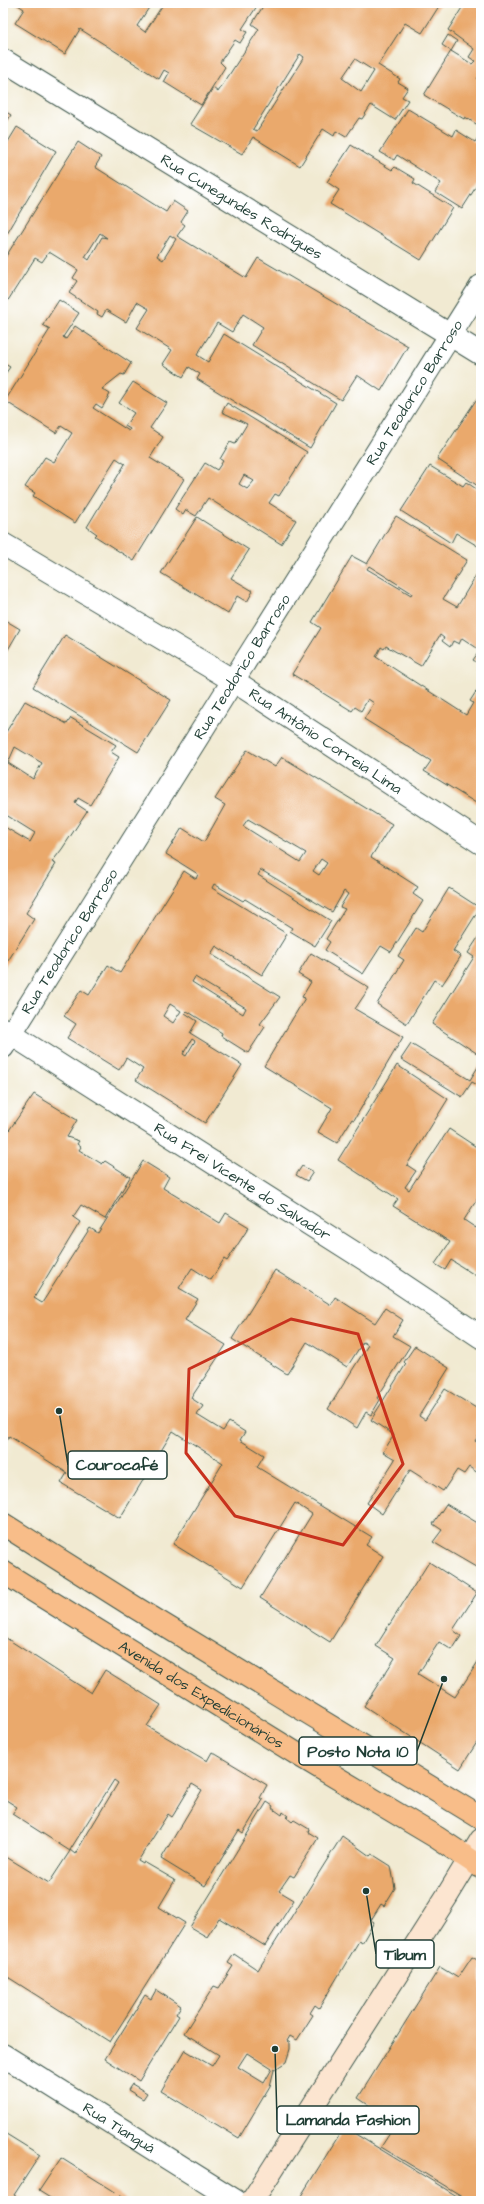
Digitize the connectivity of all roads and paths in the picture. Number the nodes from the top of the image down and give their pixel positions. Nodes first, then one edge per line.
1 (3, 60) edge
2 (481, 286) edge
3 (450, 334) junction
4 (481, 354) edge
5 (3, 544) edge
6 (234, 681) junction
7 (481, 843) edge
8 (6, 1037) edge
9 (481, 1337) edge
10 (3, 1524) edge
11 (3, 1572) edge
12 (481, 1818) edge
13 (481, 1840) edge
14 (475, 1863) edge
15 (3, 2054) edge
16 (236, 2201) edge
17 (252, 2201) edge

1 - 3 street, Rua Cunegundes Rodrigues
2 - 3 street, Rua Teodorico Barroso
3 - 4 street, Rua Cunegundes Rodrigues
3 - 6 street, Rua Teodorico Barroso
5 - 6 street, Rua Antônio Correia Lima
6 - 7 street, Rua Antônio Correia Lima
6 - 8 street, Rua Teodorico Barroso
8 - 9 street, Rua Frei Vicente do Salvador
10 - 12 main road
11 - 14 main road, Avenida dos Expedicionários
13 - 14 street
14 - 17 street
15 - 16 street, Rua Tianguá

